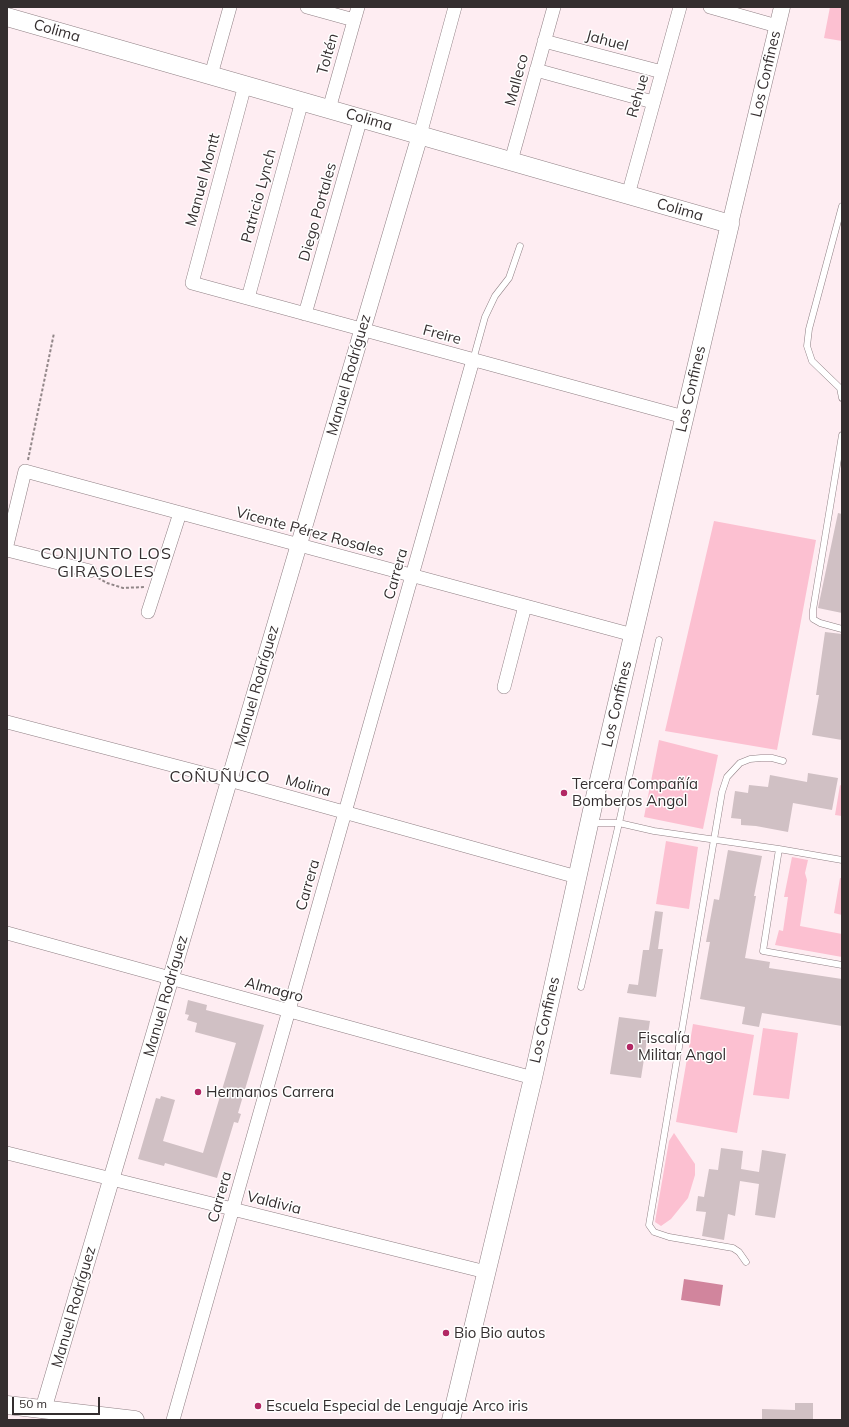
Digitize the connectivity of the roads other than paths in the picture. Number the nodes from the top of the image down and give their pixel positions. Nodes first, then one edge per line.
1 (230, 7) edge
2 (307, 7) edge
3 (358, 7) edge
4 (455, 7) edge
5 (554, 7) edge
6 (680, 7) edge
7 (710, 7) edge
8 (782, 7) edge
9 (12, 19) edge
10 (354, 20) junction
11 (777, 26) junction
12 (544, 41) junction
13 (536, 70) junction
14 (662, 72) junction
15 (211, 75) junction
16 (245, 85) junction
17 (302, 101) junction
18 (653, 102) junction
19 (329, 109) junction
20 (361, 118) junction
21 (420, 135) junction
22 (511, 161) junction
23 (628, 194) junction
24 (842, 206) edge
25 (730, 224) junction
26 (520, 246) dead end
27 (192, 283) joint
28 (248, 298) junction
29 (305, 314) junction
30 (363, 330) junction
31 (473, 360) junction
32 (841, 389) edge
33 (842, 398) edge
34 (684, 417) junction
35 (842, 435) edge
36 (180, 513) junction
37 (7, 545) edge
38 (299, 545) junction
39 (7, 550) edge
40 (90, 571) road end
41 (412, 576) junction
42 (526, 606) junction
43 (148, 612) dead end
44 (842, 629) edge
45 (633, 635) junction
46 (659, 640) dead end
47 (504, 688) dead end
48 (7, 722) edge
49 (783, 761) dead end
50 (229, 780) junction
51 (345, 812) junction
52 (589, 823) junction
53 (619, 823) junction
54 (713, 840) junction
55 (779, 849) junction
56 (842, 860) edge
57 (577, 877) junction
58 (7, 934) edge
59 (842, 965) edge
60 (171, 978) junction
61 (581, 987) dead end
62 (289, 1011) junction
63 (532, 1078) junction
64 (7, 1153) edge
65 (112, 1179) junction
66 (233, 1210) junction
67 (746, 1262) dead end
68 (486, 1272) junction
69 (7, 1405) edge
70 (44, 1410) junction
71 (456, 1411) edge
72 (135, 1420) edge
73 (173, 1420) edge
74 (451, 1420) edge

1 - 15 street
2 - 10 street
3 - 10 street, Toltén
4 - 21 street, Manuel Rodríguez
5 - 12 street, Malleco
6 - 14 street, Rehue
7 - 11 street
8 - 11 street, Los Confines
9 - 15 main road, Colima
10 - 19 street, Toltén
11 - 25 street, Los Confines
12 - 13 street, Malleco
12 - 14 street, Jahuel
13 - 18 street
13 - 22 street, Malleco
14 - 18 street, Rehue
15 - 16 main road, Colima
16 - 17 main road, Colima
16 - 27 street, Manuel Montt
17 - 19 main road, Colima
17 - 28 street, Patricio Lynch
18 - 23 street, Rehue
19 - 20 main road, Colima
20 - 21 main road, Colima
20 - 29 street, Diego Portales
21 - 22 main road, Colima
21 - 30 street, Manuel Rodríguez
22 - 23 main road, Colima
23 - 25 main road, Colima
24 - 32 lane
25 - 34 main road, Los Confines
26 - 31 lane
27 - 28 street, Freire
28 - 29 street, Freire
29 - 30 street, Freire
30 - 31 street, Freire
30 - 38 street, Manuel Rodríguez
31 - 34 street, Freire
31 - 41 street, Carrera
32 - 33 lane
34 - 45 main road, Los Confines
35 - 44 lane
36 - 37 street, Vicente Pérez Rosales
36 - 38 street, Vicente Pérez Rosales
36 - 43 street
38 - 41 street, Vicente Pérez Rosales
38 - 50 street, Manuel Rodríguez
39 - 40 street
41 - 42 street, Vicente Pérez Rosales
41 - 51 street, Carrera
42 - 45 street, Vicente Pérez Rosales
42 - 47 street
45 - 52 main road, Los Confines
46 - 53 lane
48 - 50 street, Molina
49 - 54 lane
50 - 51 street, Molina
50 - 60 street, Manuel Rodríguez
51 - 57 street, Molina
51 - 62 street, Carrera
52 - 53 lane
52 - 57 main road, Los Confines
53 - 54 lane
53 - 61 lane
54 - 55 lane
54 - 67 lane
55 - 56 lane
55 - 59 lane
57 - 63 main road, Los Confines
58 - 60 street, Almagro
60 - 62 street, Almagro
60 - 65 street, Manuel Rodríguez
62 - 63 street, Almagro
62 - 66 street, Carrera
63 - 68 main road, Los Confines
64 - 65 street, Valdivia
65 - 66 street, Valdivia
65 - 70 street, Manuel Rodríguez
66 - 68 street, Valdivia
66 - 73 street, Carrera
68 - 71 main road, Los Confines
69 - 70 main road
70 - 72 main road
71 - 74 main road, Los Confines

